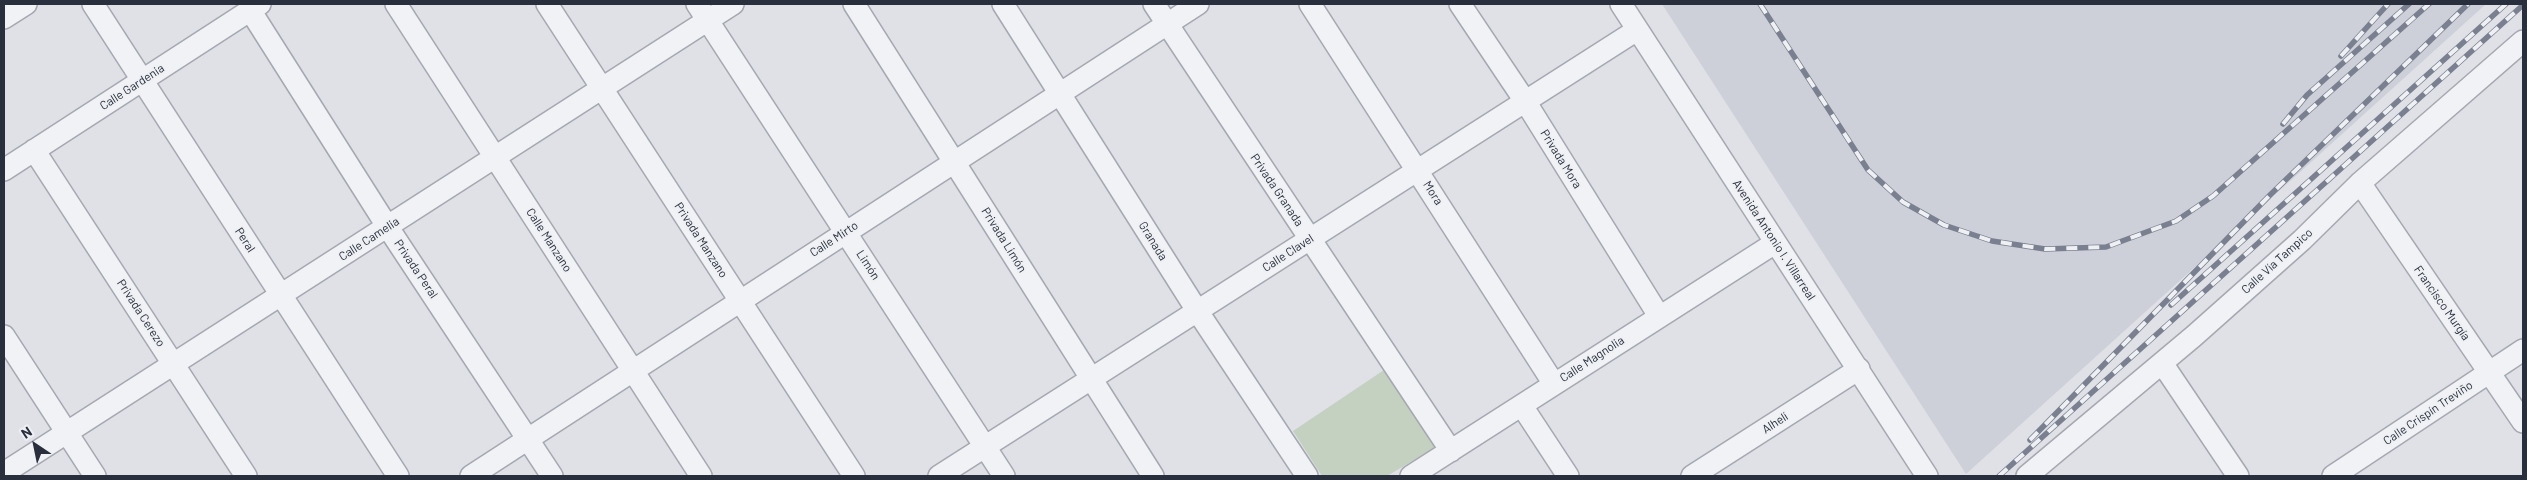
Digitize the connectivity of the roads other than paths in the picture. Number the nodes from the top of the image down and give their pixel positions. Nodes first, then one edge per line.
1 (26, 4) edge
2 (93, 4) edge
3 (396, 4) edge
4 (547, 4) edge
5 (733, 4) edge
6 (854, 4) edge
7 (1002, 4) edge
8 (1154, 4) edge
9 (1198, 4) edge
10 (1310, 4) edge
11 (1460, 4) edge
12 (1621, 4) edge
13 (255, 7) edge
14 (703, 12) edge
15 (4, 18) edge
16 (1167, 24) junction
17 (1638, 30) junction
18 (2523, 41) edge
19 (142, 80) junction
20 (603, 90) junction
21 (1060, 93) junction
22 (1525, 100) junction
23 (34, 150) junction
24 (496, 158) junction
25 (955, 162) junction
26 (4, 170) edge
27 (1418, 170) junction
28 (2360, 183) junction
29 (387, 226) junction
30 (846, 231) junction
31 (1310, 239) junction
32 (1775, 243) junction
33 (281, 297) junction
34 (741, 301) junction
35 (1198, 312) junction
36 (1660, 316) junction
37 (4, 336) edge
38 (2523, 350) edge
39 (2162, 363) junction
40 (175, 364) junction
41 (1858, 369) junction
42 (633, 370) junction
43 (2490, 372) junction
44 (1091, 380) junction
45 (1554, 384) junction
46 (1522, 406) junction
47 (2523, 422) edge
48 (68, 433) junction
49 (528, 439) junction
50 (985, 447) junction
51 (1451, 451) junction
52 (4, 473) edge
53 (96, 476) edge
54 (246, 476) edge
55 (398, 476) edge
56 (471, 476) edge
57 (552, 476) edge
58 (701, 476) edge
59 (854, 476) edge
60 (939, 476) edge
61 (1004, 476) edge
62 (1153, 476) edge
63 (1307, 476) edge
64 (1411, 476) edge
65 (1568, 476) edge
66 (1692, 476) edge
67 (1927, 476) edge
68 (2027, 476) edge
69 (2238, 476) edge
70 (2333, 476) edge

1 - 15 street
2 - 19 street, Peral
3 - 24 street, Calle Manzano
4 - 20 street, Privada Manzano
5 - 14 street, Calle Camelia
6 - 25 street, Privada Limón
7 - 21 street, Granada
8 - 16 street, Privada Granada
9 - 16 street, Calle Mirto
10 - 27 street, Mora
11 - 22 street, Privada Mora
12 - 17 street, Avenida Antonio I. Villarreal
13 - 19 street, Calle Gardenia
13 - 29 street, Privada Peral
14 - 20 street, Calle Camelia
14 - 30 street, Limón
16 - 21 street, Calle Mirto
16 - 31 street, Privada Granada
17 - 22 street, Calle Clavel
17 - 32 street, Avenida Antonio I. Villarreal
18 - 28 street, Calle Vía Tampico
19 - 23 street, Calle Gardenia
19 - 33 street, Peral
20 - 24 street, Calle Camelia
20 - 34 street, Privada Manzano
21 - 25 street, Calle Mirto
21 - 35 street, Granada
22 - 27 street, Calle Clavel
22 - 36 street, Privada Mora
23 - 26 street, Calle Gardenia
23 - 40 street, Privada Cerezo
24 - 29 street, Calle Camelia
24 - 42 street, Calle Manzano
25 - 30 street, Calle Mirto
25 - 44 street, Privada Limón
27 - 31 street, Calle Clavel
27 - 45 street, Mora
28 - 39 street, Calle Vía Tampico
28 - 43 street, Francisco Murgía
29 - 33 street, Calle Camelia
29 - 49 street, Privada Peral
30 - 34 street, Calle Mirto
30 - 50 street, Limón
31 - 35 street, Calle Clavel
31 - 51 street, Privada Granada
32 - 36 street, Calle Magnolia
32 - 41 street, Avenida Antonio I. Villarreal
33 - 40 street, Calle Camelia
33 - 55 street, Peral
34 - 42 street, Calle Mirto
34 - 59 street, Privada Manzano
35 - 44 street, Calle Clavel
35 - 63 street, Granada
36 - 45 street, Calle Magnolia
37 - 48 street
38 - 43 street, Calle Crispín Treviño
39 - 68 street, Calle Vía Tampico
39 - 69 street
40 - 48 street, Calle Camelia
40 - 54 street, Privada Cerezo
41 - 66 street, Alhelí
41 - 67 street, Avenida Antonio I. Villarreal
42 - 49 street, Calle Mirto
42 - 58 street, Calle Manzano
43 - 47 street, Francisco Murgía
43 - 70 street, Calle Crispín Treviño
44 - 50 street, Calle Clavel
44 - 62 street, Privada Limón
45 - 46 street, Calle Magnolia
46 - 51 street, Calle Magnolia
46 - 65 street
48 - 52 street, Calle Camelia
48 - 53 street
49 - 56 street, Calle Mirto
49 - 57 street, Privada Peral
50 - 60 street, Calle Clavel
50 - 61 street, Limón
51 - 64 street, Calle Magnolia

